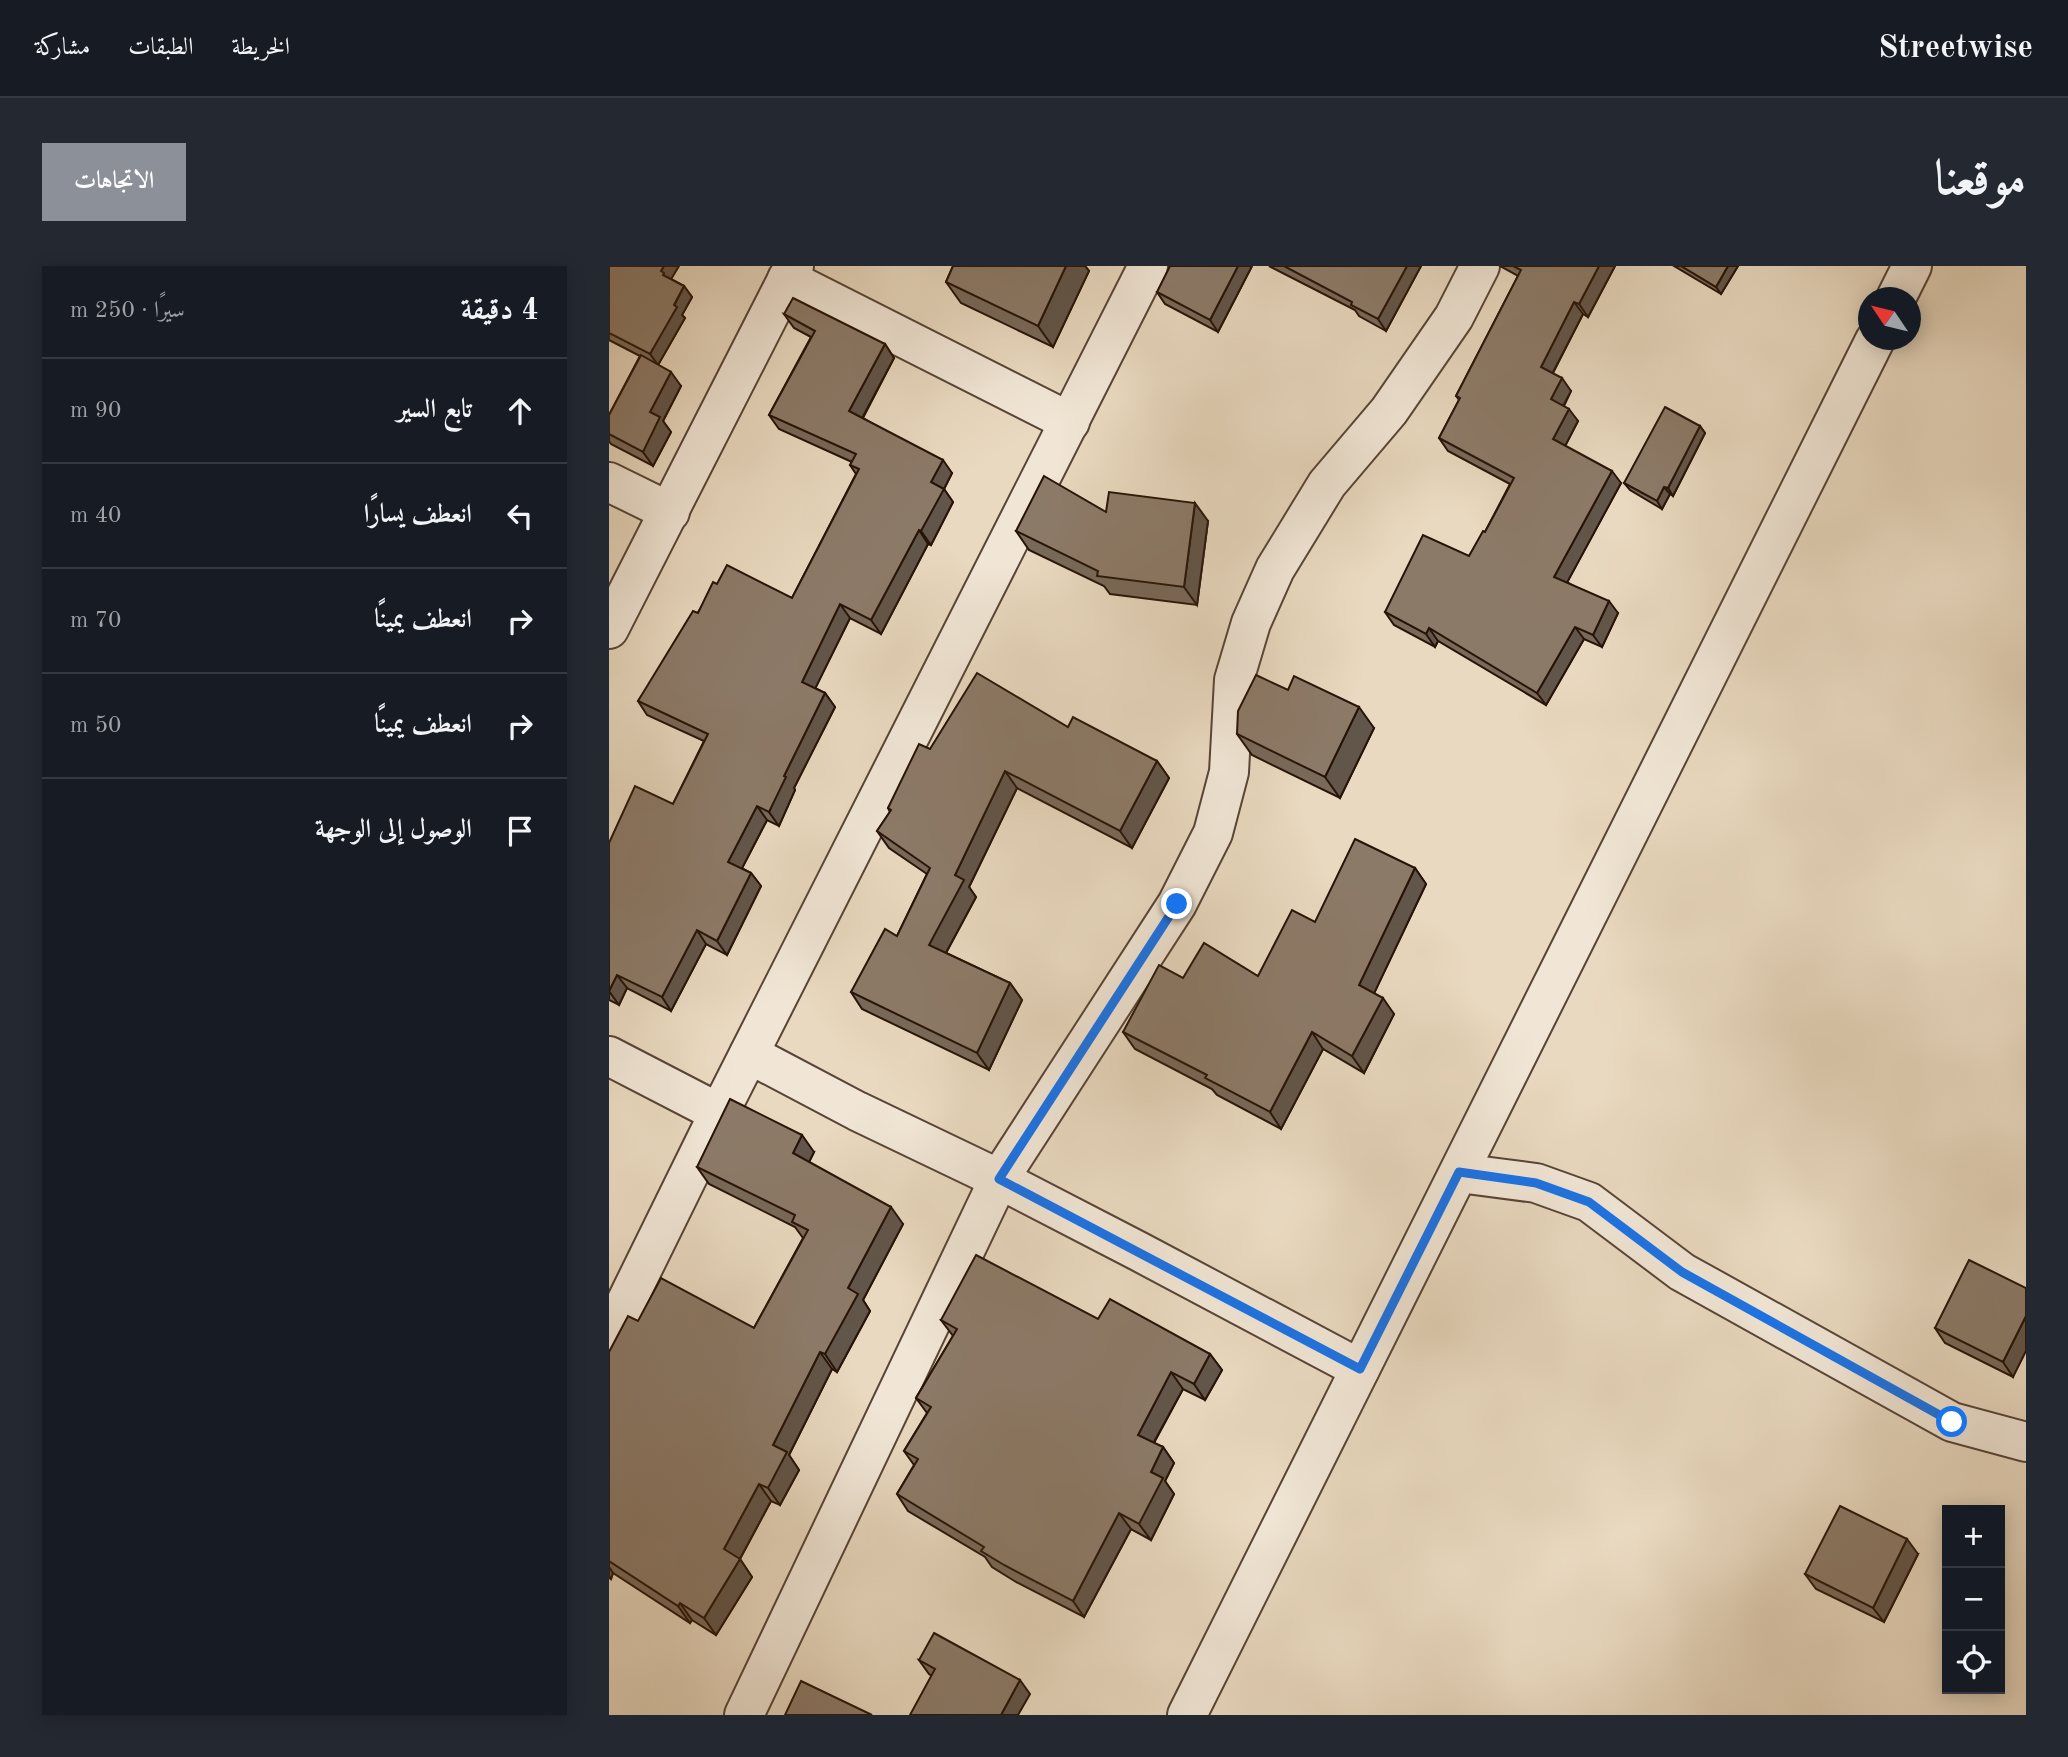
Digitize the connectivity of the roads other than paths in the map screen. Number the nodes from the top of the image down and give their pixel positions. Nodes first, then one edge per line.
1 (1148, 266) edge
2 (1481, 266) edge
3 (1912, 266) edge
4 (791, 272) edge
5 (1902, 287) edge
6 (1870, 350) edge
7 (1070, 422) junction
8 (609, 482) edge
9 (670, 512) junction
10 (609, 629) edge
11 (750, 1054) junction
12 (609, 1056) edge
13 (719, 1113) junction
14 (1459, 1172) junction
15 (999, 1179) junction
16 (609, 1336) edge
17 (1360, 1369) junction
18 (2026, 1443) edge
19 (744, 1715) edge
20 (1187, 1715) edge

1 - 7 street
2 - 15 street
3 - 5 street
4 - 7 street
4 - 9 street
6 - 14 street
7 - 11 street
8 - 9 street
9 - 10 street
11 - 13 street
11 - 15 street
12 - 13 street
13 - 16 street
14 - 17 street
14 - 18 street
15 - 17 street
15 - 19 street
17 - 20 street

